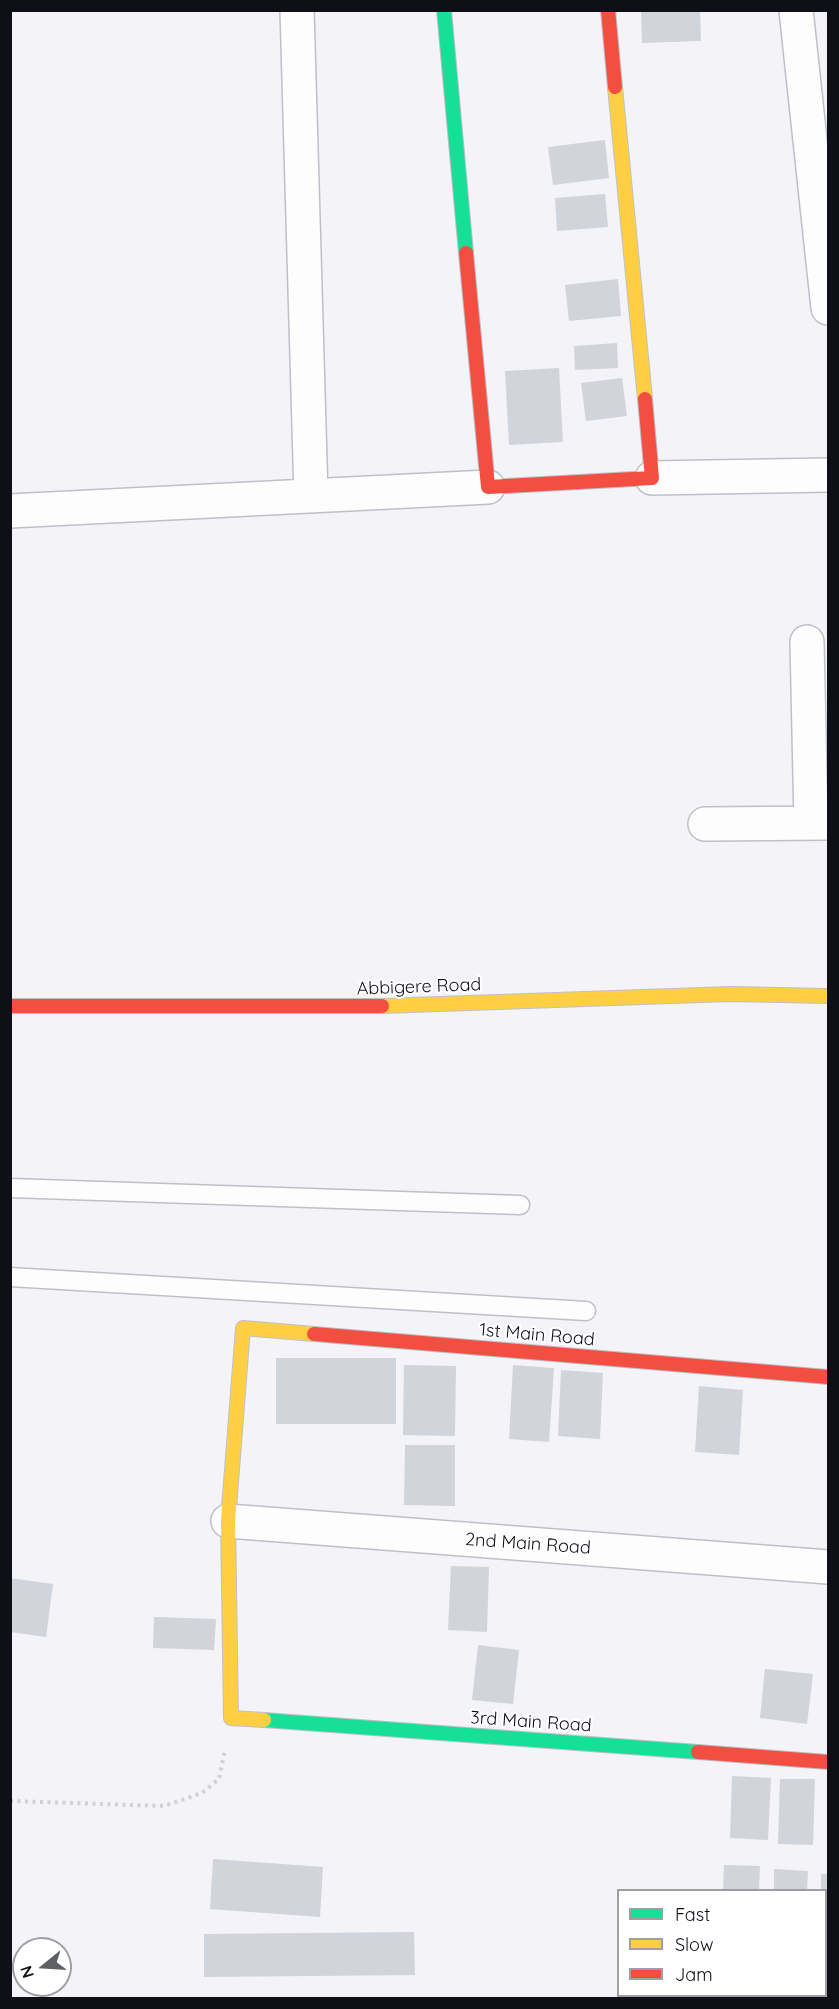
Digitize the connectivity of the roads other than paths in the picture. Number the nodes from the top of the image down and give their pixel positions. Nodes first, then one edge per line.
1 (297, 10) edge
2 (444, 10) edge
3 (608, 10) edge
4 (796, 10) edge
5 (828, 308) edge
6 (828, 476) edge
7 (652, 478) junction
8 (488, 487) junction
9 (310, 496) junction
10 (10, 511) edge
11 (807, 642) dead end
12 (820, 823) edge
13 (705, 824) dead end
14 (828, 996) edge
15 (10, 1006) edge
16 (10, 1188) edge
17 (520, 1205) dead end
18 (10, 1277) edge
19 (586, 1311) dead end
20 (828, 1377) edge
21 (228, 1521) junction
22 (828, 1567) edge
23 (828, 1762) edge

1 - 9 street
2 - 8 street
3 - 7 street
4 - 5 street
6 - 7 street
7 - 8 street
8 - 9 street
9 - 10 street
11 - 12 street
12 - 13 street
14 - 15 street, Abbigere Road
16 - 17 lane
18 - 19 lane
20 - 21 street, 1st Main Road
21 - 22 street, 2nd Main Road
21 - 23 street, 3rd Main Road

